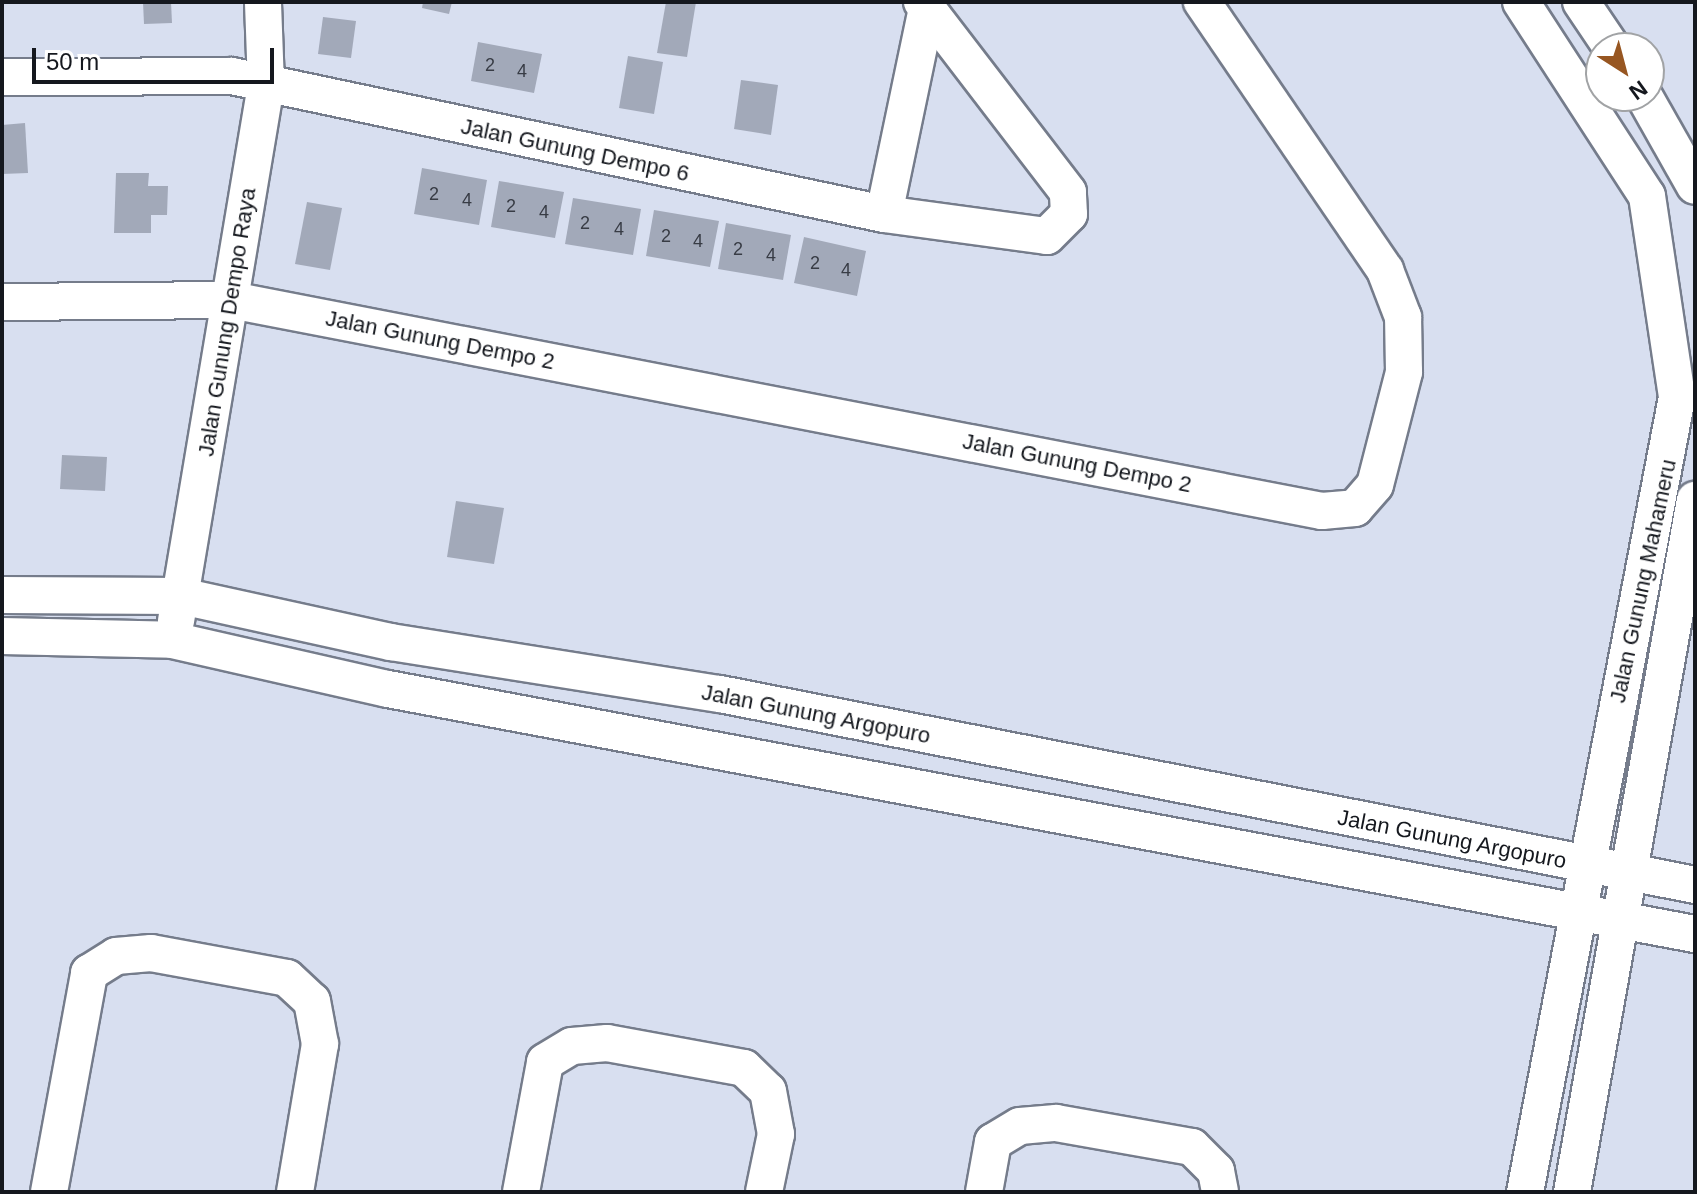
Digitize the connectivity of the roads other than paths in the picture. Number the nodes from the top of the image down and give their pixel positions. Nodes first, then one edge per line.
1 (263, 2) edge
2 (1202, 2) edge
3 (1521, 2) edge
4 (1581, 2) edge
5 (924, 5) edge
6 (1601, 32) edge
7 (2, 77) edge
8 (266, 85) junction
9 (1654, 112) edge
10 (1692, 172) edge
11 (884, 214) junction
12 (231, 300) junction
13 (2, 302) edge
14 (1695, 500) edge
15 (2, 595) edge
16 (181, 596) junction
17 (2, 636) edge
18 (172, 640) junction
19 (1583, 864) junction
20 (1626, 871) junction
21 (1695, 885) edge
22 (1576, 917) junction
23 (1620, 923) junction
24 (1695, 934) edge
25 (49, 1192) edge
26 (295, 1192) edge
27 (521, 1192) edge
28 (764, 1192) edge
29 (984, 1192) edge
30 (1220, 1192) edge
31 (1525, 1192) edge
32 (1572, 1192) edge

1 - 8 street, Jalan Gunung Dempo Raya
2 - 12 street, Jalan Gunung Dempo 2
3 - 19 street, Jalan Gunung Mahameru
4 - 6 street
5 - 11 street, Jalan Gunung Dempo 6
5 - 11 street, Jalan Gunung Dempo 6
7 - 8 street, Jalan Gunung Dempo 6
8 - 11 street, Jalan Gunung Dempo 6
8 - 12 street, Jalan Gunung Dempo Raya
9 - 10 street
12 - 13 street, Jalan Gunung Dempo 2
12 - 16 street, Jalan Gunung Dempo Raya
14 - 20 street, Jalan Gunung Mahameru
15 - 16 street, Jalan Gunung Argopuro
16 - 18 street, Jalan Gunung Dempo Raya
16 - 19 street, Jalan Gunung Argopuro
17 - 18 street
18 - 22 street
19 - 20 street, Jalan Gunung Argopuro
19 - 22 street, Jalan Gunung Mahameru
20 - 21 street, Jalan Gunung Argopuro
20 - 23 street, Jalan Gunung Mahameru
22 - 23 street
22 - 31 street, Jalan Gunung Mahameru
23 - 24 street
23 - 32 street, Jalan Gunung Mahameru
25 - 26 street
27 - 28 street
29 - 30 street

